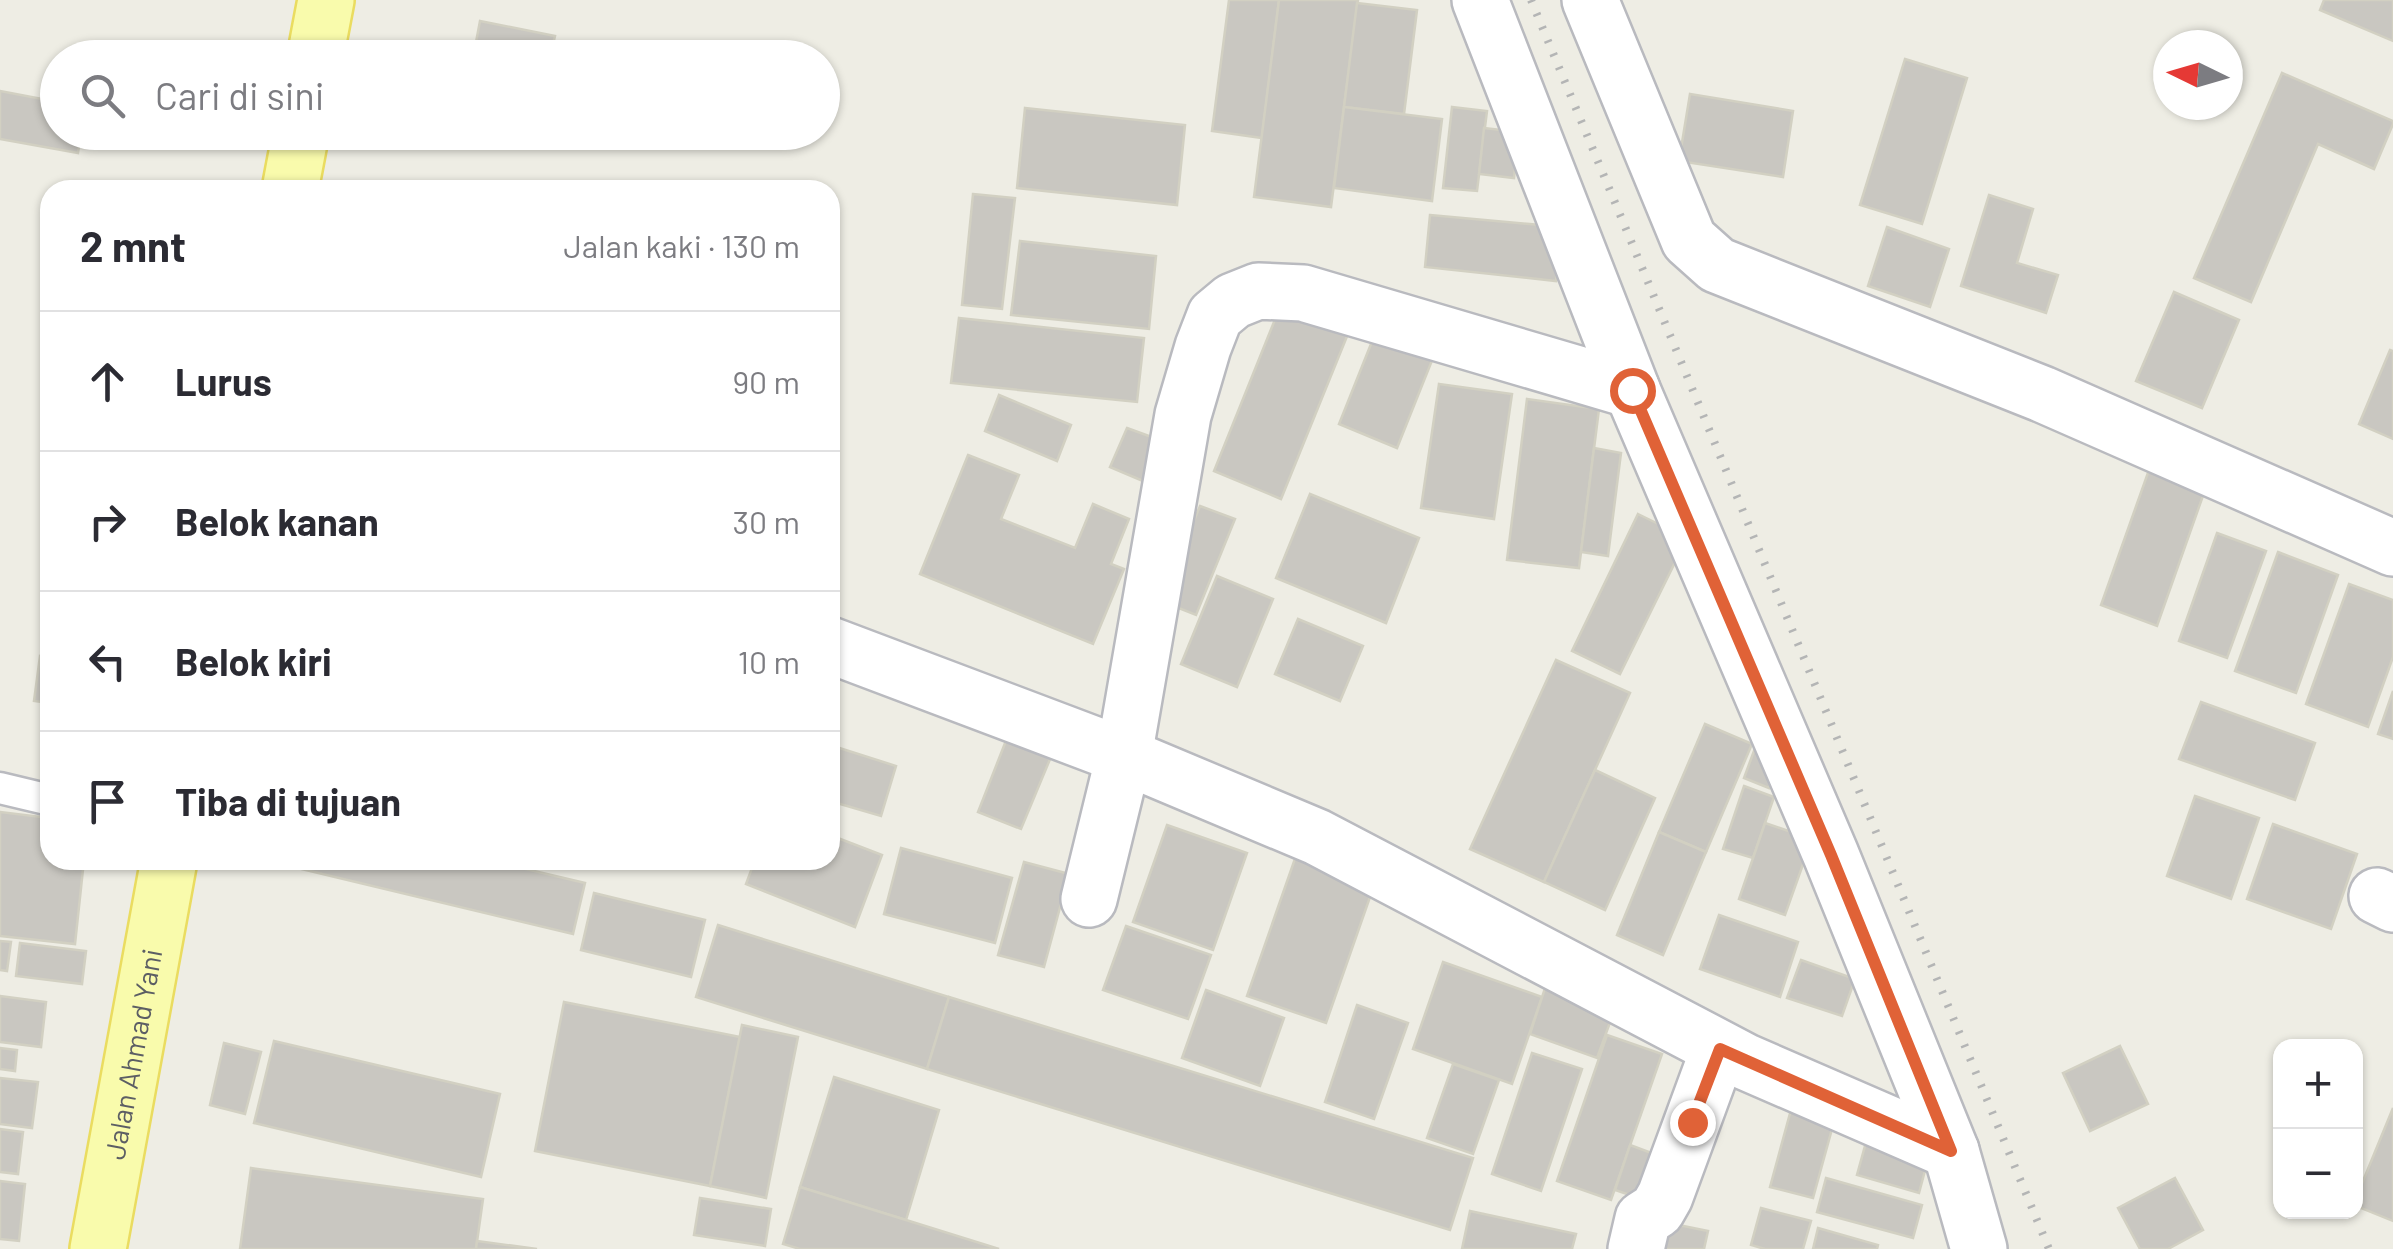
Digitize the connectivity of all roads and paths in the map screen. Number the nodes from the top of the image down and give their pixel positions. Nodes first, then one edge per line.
1 (326, 0) edge
2 (1480, 0) edge
3 (1590, 0) edge
4 (318, 40) edge
5 (298, 150) edge
6 (292, 180) edge
7 (1632, 390) junction
8 (2393, 548) edge
9 (840, 649) edge
10 (1124, 756) junction
11 (0, 788) edge
12 (40, 798) edge
13 (167, 870) edge
14 (1089, 900) dead end
15 (1720, 1049) junction
16 (1951, 1151) junction
17 (98, 1249) edge
18 (1636, 1249) edge
19 (1980, 1249) edge

1 - 4 main road
2 - 7 street
3 - 8 street
5 - 6 main road
7 - 10 street
7 - 16 street
9 - 10 street
10 - 14 street
10 - 15 street
11 - 12 lane
13 - 17 main road, Jalan Ahmad Yani
15 - 16 street
15 - 18 street
16 - 19 street

